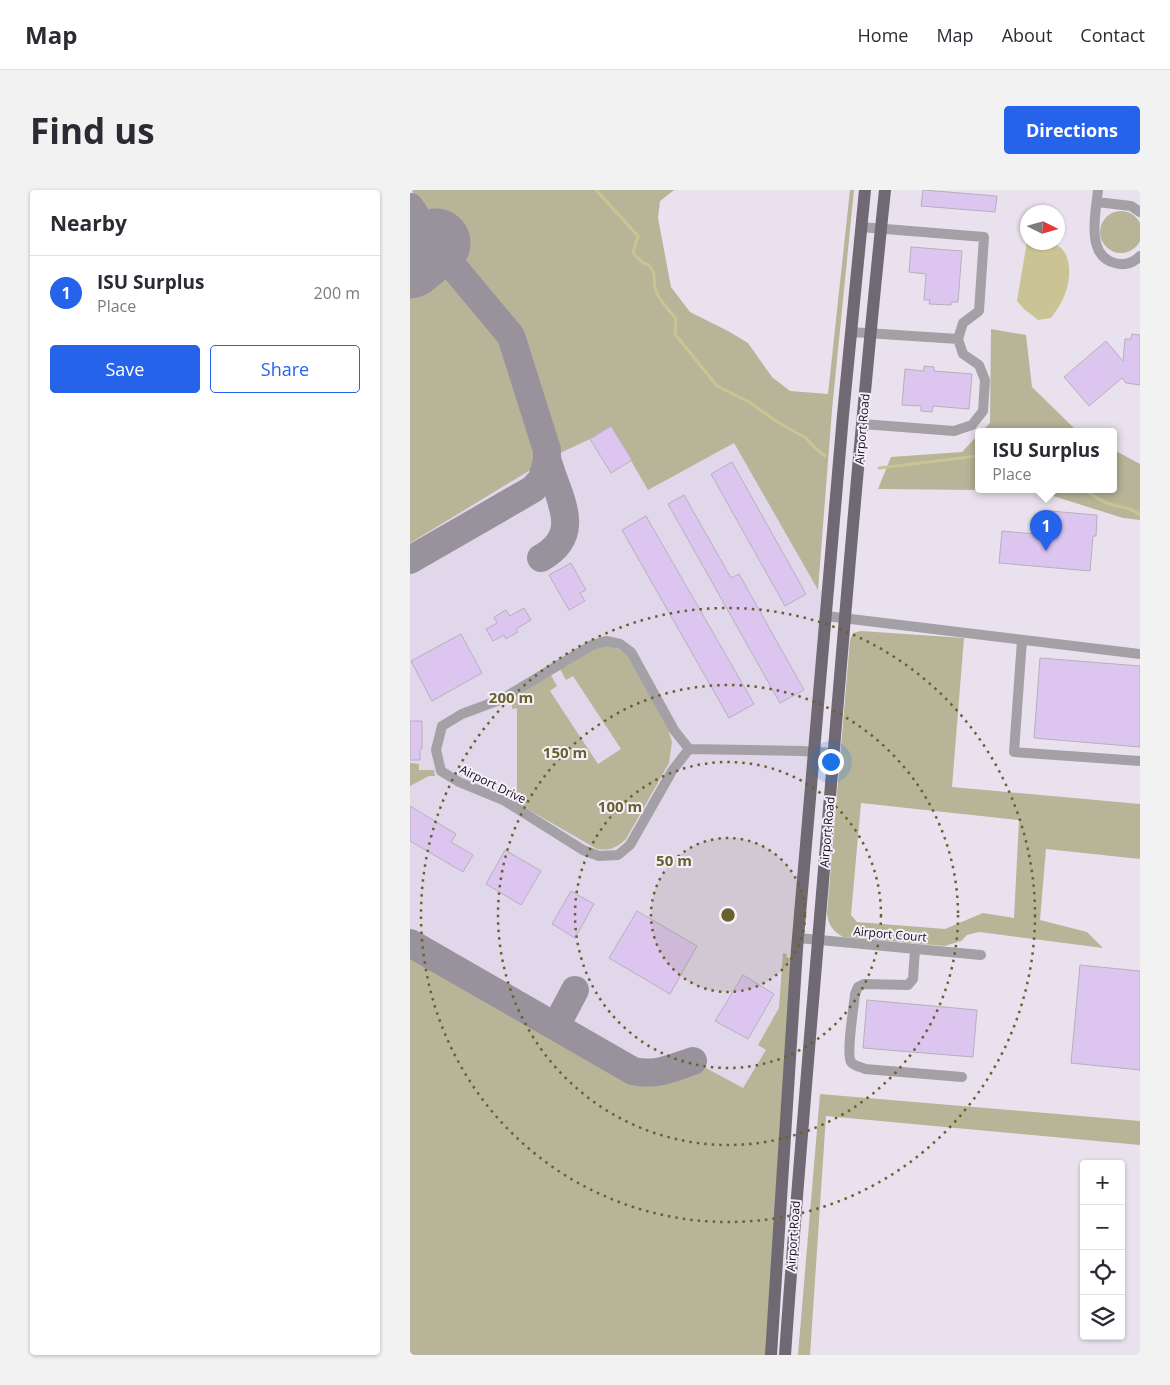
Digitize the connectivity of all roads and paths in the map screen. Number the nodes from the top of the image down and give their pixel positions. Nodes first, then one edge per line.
1 (865, 190) edge
2 (885, 190) edge
3 (1098, 190) edge
4 (1097, 202) junction
5 (1140, 212) edge
6 (861, 227) junction
7 (881, 229) junction
8 (1140, 256) edge
9 (851, 332) junction
10 (870, 334) junction
11 (958, 339) junction
12 (862, 424) junction
13 (826, 616) junction
14 (845, 618) junction
15 (1022, 640) junction
16 (1140, 654) edge
17 (689, 749) junction
18 (814, 751) junction
19 (834, 753) junction
20 (1140, 761) edge
21 (798, 938) junction
22 (818, 940) junction
23 (915, 949) junction
24 (980, 955) dead end
25 (962, 1077) dead end
26 (771, 1355) edge
27 (785, 1355) edge

1 - 6 main road, Airport Road
2 - 7 main road, Airport Road
3 - 4 street
4 - 5 street
4 - 8 street
6 - 7 street
6 - 9 main road, Airport Road
7 - 10 main road, Airport Road
7 - 11 street
9 - 10 street
9 - 13 main road, Airport Road
10 - 11 street
10 - 12 main road, Airport Road
11 - 12 street
12 - 14 main road, Airport Road
13 - 14 street
13 - 18 main road, Airport Road
14 - 15 street
14 - 19 main road, Airport Road
15 - 16 street
15 - 20 street
17 - 17 street, Airport Drive
17 - 18 street
18 - 19 street
18 - 21 main road, Airport Road
19 - 22 main road, Airport Road
21 - 22 street, Airport Court
21 - 26 main road, Airport Road
22 - 23 street, Airport Court
22 - 27 main road, Airport Road
23 - 24 street, Airport Court
23 - 25 street

